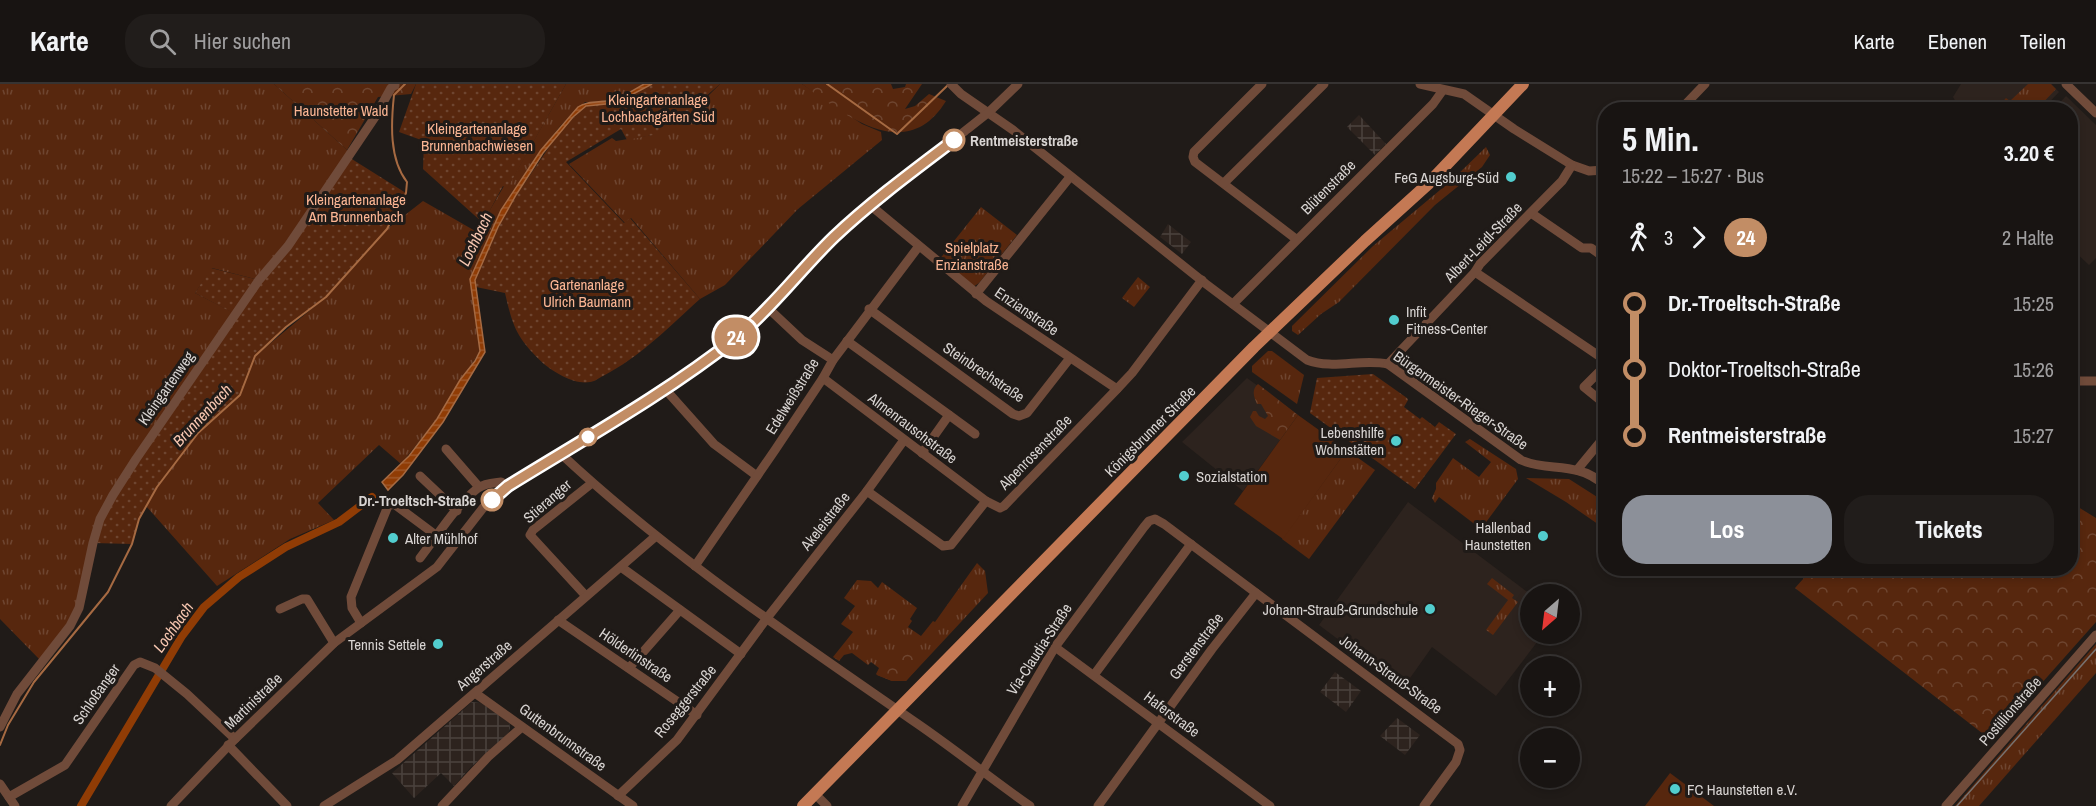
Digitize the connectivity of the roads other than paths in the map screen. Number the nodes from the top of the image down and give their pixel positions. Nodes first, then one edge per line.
1 (1018, 84) edge
2 (1262, 84) edge
3 (1324, 84) edge
4 (1420, 84) edge
5 (1523, 84) edge
6 (1705, 84) edge
7 (395, 85) edge
8 (2070, 85) edge
9 (953, 86) edge
10 (1443, 90) junction
11 (1691, 102) edge
12 (989, 112) junction
13 (2096, 113) edge
14 (1494, 115) junction
15 (1572, 165) junction
16 (1598, 170) edge
17 (1070, 177) junction
18 (1224, 183) junction
19 (870, 205) junction
20 (1531, 213) junction
21 (1296, 240) junction
22 (919, 246) junction
23 (1598, 253) edge
24 (1475, 272) junction
25 (1202, 280) junction
26 (976, 294) junction
27 (1233, 304) junction
28 (769, 309) junction
29 (869, 309) junction
30 (1269, 332) junction
31 (847, 341) junction
32 (1598, 355) edge
33 (1070, 358) junction
34 (833, 360) junction
35 (1389, 364) junction
36 (1598, 373) edge
37 (823, 378) junction
38 (2078, 381) edge
39 (2096, 381) edge
40 (664, 388) junction
41 (1117, 389) junction
42 (1598, 398) edge
43 (949, 415) junction
44 (975, 434) dead end
45 (904, 440) junction
46 (1598, 444) edge
47 (446, 449) dead end
48 (560, 453) junction
49 (922, 453) junction
50 (1577, 470) junction
51 (420, 476) dead end
52 (757, 476) junction
53 (1598, 481) edge
54 (592, 483) junction
55 (508, 486) junction
56 (479, 487) junction
57 (867, 491) junction
58 (986, 501) junction
59 (458, 511) junction
60 (1155, 519) joint
61 (437, 536) junction
62 (656, 536) junction
63 (1191, 544) junction
64 (420, 558) dead end
65 (695, 566) junction
66 (621, 567) junction
67 (1256, 593) junction
68 (586, 596) junction
69 (280, 609) dead end
70 (680, 610) junction
71 (767, 618) junction
72 (558, 620) junction
73 (361, 623) junction
74 (2096, 635) edge
75 (334, 643) junction
76 (1055, 646) junction
77 (741, 654) junction
78 (629, 668) junction
79 (1094, 675) junction
80 (475, 693) junction
81 (897, 710) junction
82 (697, 715) junction
83 (1159, 723) junction
84 (0, 727) edge
85 (522, 727) junction
86 (232, 742) junction
87 (982, 771) junction
88 (0, 784) edge
89 (815, 794) junction
90 (8, 795) junction
91 (618, 796) junction
92 (15, 806) edge
93 (171, 806) edge
94 (287, 806) edge
95 (324, 806) edge
96 (442, 806) edge
97 (633, 806) edge
98 (803, 806) edge
99 (827, 806) edge
100 (962, 806) edge
101 (1030, 806) edge
102 (1098, 806) edge
103 (1270, 806) edge
104 (1424, 806) edge
105 (1947, 806) edge

1 - 12 street, Martinistraße
2 - 18 street
3 - 18 street
4 - 10 street
5 - 14 main road, Königsbrunner Straße
6 - 11 street
7 - 84 street, Kleingartenweg
8 - 13 street
9 - 12 street
10 - 14 street
10 - 21 street, Blütenstraße
12 - 17 street
12 - 19 street, Martinistraße
14 - 15 street
14 - 30 main road, Königsbrunner Straße
15 - 16 street
15 - 20 street, Albert-Leidl-Straße
17 - 25 street
17 - 26 street
18 - 21 street
19 - 22 street, Enzianstraße
19 - 28 street, Martinistraße
20 - 23 street
20 - 24 street, Albert-Leidl-Straße
21 - 27 street, Blütenstraße
22 - 26 street, Enzianstraße
22 - 29 street, Edelweißstraße
24 - 32 street
24 - 35 street, Albert-Leidl-Straße
25 - 27 street
25 - 41 street, Alpenrosenstraße
26 - 33 street, Enzianstraße
27 - 30 street
28 - 34 street
28 - 40 street, Martinistraße
29 - 31 street, Edelweißstraße
29 - 33 street, Steinbrechstraße
30 - 35 street, Bürgermeister-Rieger-Straße
30 - 81 main road, Königsbrunner Straße
31 - 34 street, Edelweißstraße
31 - 43 street
33 - 41 street, Enzianstraße
34 - 37 street, Edelweißstraße
35 - 50 street, Bürgermeister-Rieger-Straße
36 - 42 street
37 - 45 street, Almenrauschstraße
37 - 52 street, Edelweißstraße
38 - 39 street
40 - 48 street, Martinistraße
40 - 52 street
41 - 58 street, Alpenrosenstraße
43 - 44 street
43 - 49 street
45 - 49 street, Almenrauschstraße
45 - 57 street, Akeleistraße
46 - 50 street
47 - 56 street
48 - 54 street
48 - 55 street, Martinistraße
49 - 58 street, Almenrauschstraße
50 - 53 street, Bürgermeister-Rieger-Straße
51 - 59 street
52 - 65 street, Edelweißstraße
54 - 62 street
54 - 68 street, Stieranger
55 - 56 street
55 - 73 street, Martinistraße
56 - 59 street
57 - 58 street, Alpenrosenstraße
57 - 71 street, Akeleistraße
59 - 61 street
60 - 63 street, Johann-Strauß-Straße
60 - 76 street, Via-Claudia-Straße
61 - 64 street
61 - 73 street
62 - 65 street
62 - 66 street, Angerstraße
63 - 67 street, Johann-Strauß-Straße
63 - 79 street
65 - 71 street
66 - 68 street, Angerstraße
66 - 70 street
67 - 83 street, Gerstenstraße
67 - 104 street, Johann-Strauß-Straße
68 - 72 street, Angerstraße
69 - 75 street
70 - 77 street
70 - 78 street
71 - 77 street, Roseggerstraße
71 - 81 street
72 - 78 street, Hölderlinstraße
72 - 80 street, Angerstraße
73 - 75 street, Martinistraße
74 - 105 street, Postillionstraße
75 - 86 street, Martinistraße
76 - 79 street, Haferstraße
76 - 87 street, Via-Claudia-Straße
77 - 82 street, Roseggerstraße
78 - 82 street, Hölderlinstraße
79 - 83 street, Haferstraße
80 - 85 street, Guttenbrunnstraße
80 - 95 street, Angerstraße
81 - 87 street
81 - 89 main road, Königsbrunner Straße
82 - 91 street, Roseggerstraße
83 - 102 street, Gerstenstraße
83 - 103 street, Haferstraße
85 - 91 street, Guttenbrunnstraße
85 - 96 street
86 - 90 street, Schloßanger
86 - 93 street, Martinistraße
86 - 94 street, Schloßanger
87 - 100 street, Via-Claudia-Straße
87 - 101 street
88 - 90 street
89 - 98 main road, Königsbrunner Straße
89 - 99 street
90 - 92 street
91 - 97 street, Guttenbrunnstraße

